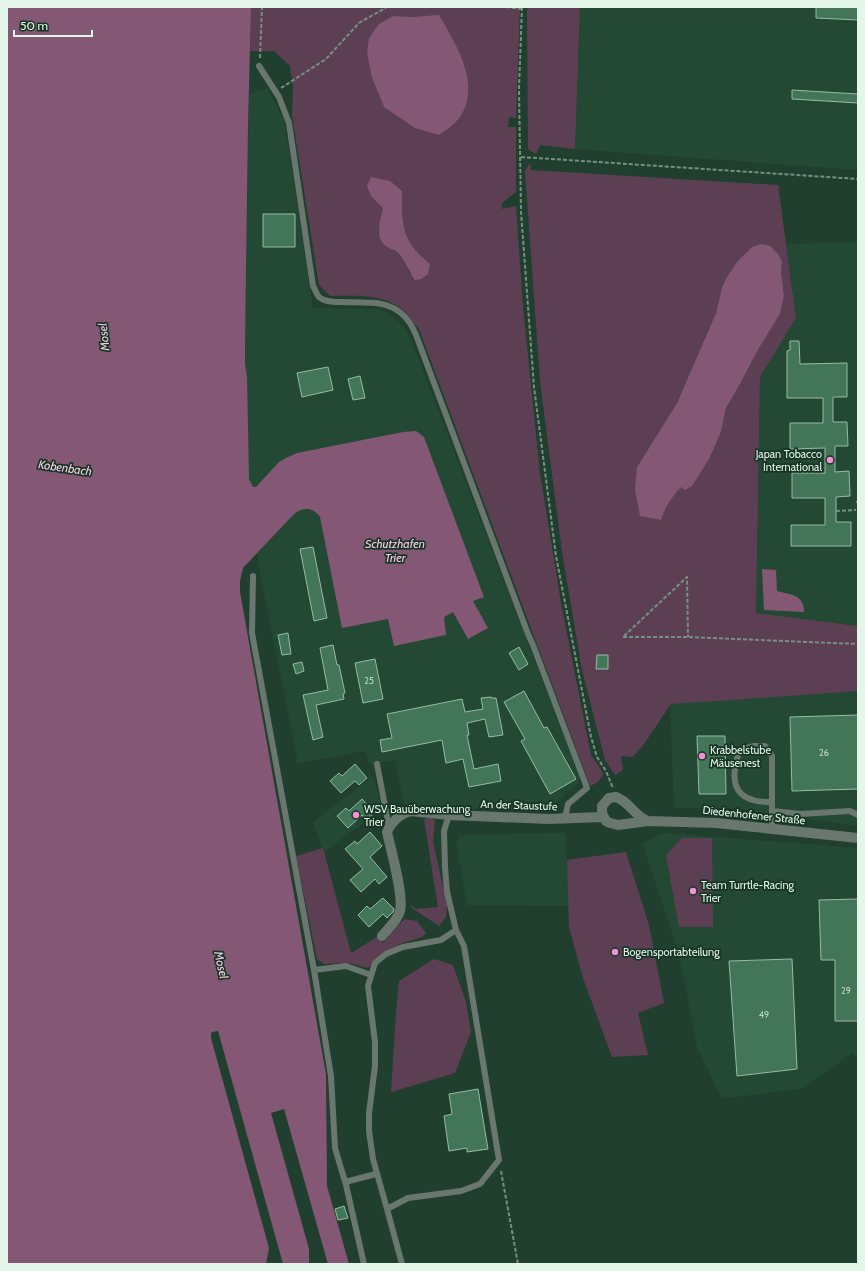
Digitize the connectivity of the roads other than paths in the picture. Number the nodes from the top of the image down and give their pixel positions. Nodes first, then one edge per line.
1 (259, 66) road end
2 (253, 576) dead end
3 (376, 764) dead end
4 (772, 802) junction
5 (629, 806) junction
6 (772, 811) junction
7 (449, 815) junction
8 (858, 815) edge
9 (603, 817) junction
10 (566, 818) junction
11 (648, 821) junction
12 (625, 825) junction
13 (389, 827) junction
14 (772, 829) junction
15 (858, 838) edge
16 (456, 930) junction
17 (382, 936) dead end
18 (314, 970) junction
19 (371, 975) junction
20 (376, 1174) junction
21 (345, 1182) junction
22 (387, 1209) junction
23 (364, 1264) edge
24 (402, 1264) edge

1 - 10 lane
2 - 18 lane
3 - 13 lane
4 - 4 lane
4 - 6 lane
5 - 9 street
5 - 11 street
5 - 12 street
6 - 8 lane
6 - 14 lane
7 - 10 street, An der Staustufe
7 - 13 street, An der Staustufe
7 - 16 lane
9 - 10 street, An der Staustufe
9 - 12 street, Diedenhofener Straße
11 - 12 street, Diedenhofener Straße
11 - 14 street, Diedenhofener Straße
13 - 17 street
14 - 15 street, Diedenhofener Straße
16 - 19 lane
16 - 22 lane
18 - 19 lane
18 - 21 lane
19 - 20 lane
20 - 21 lane
20 - 22 lane
21 - 23 lane
22 - 24 lane

